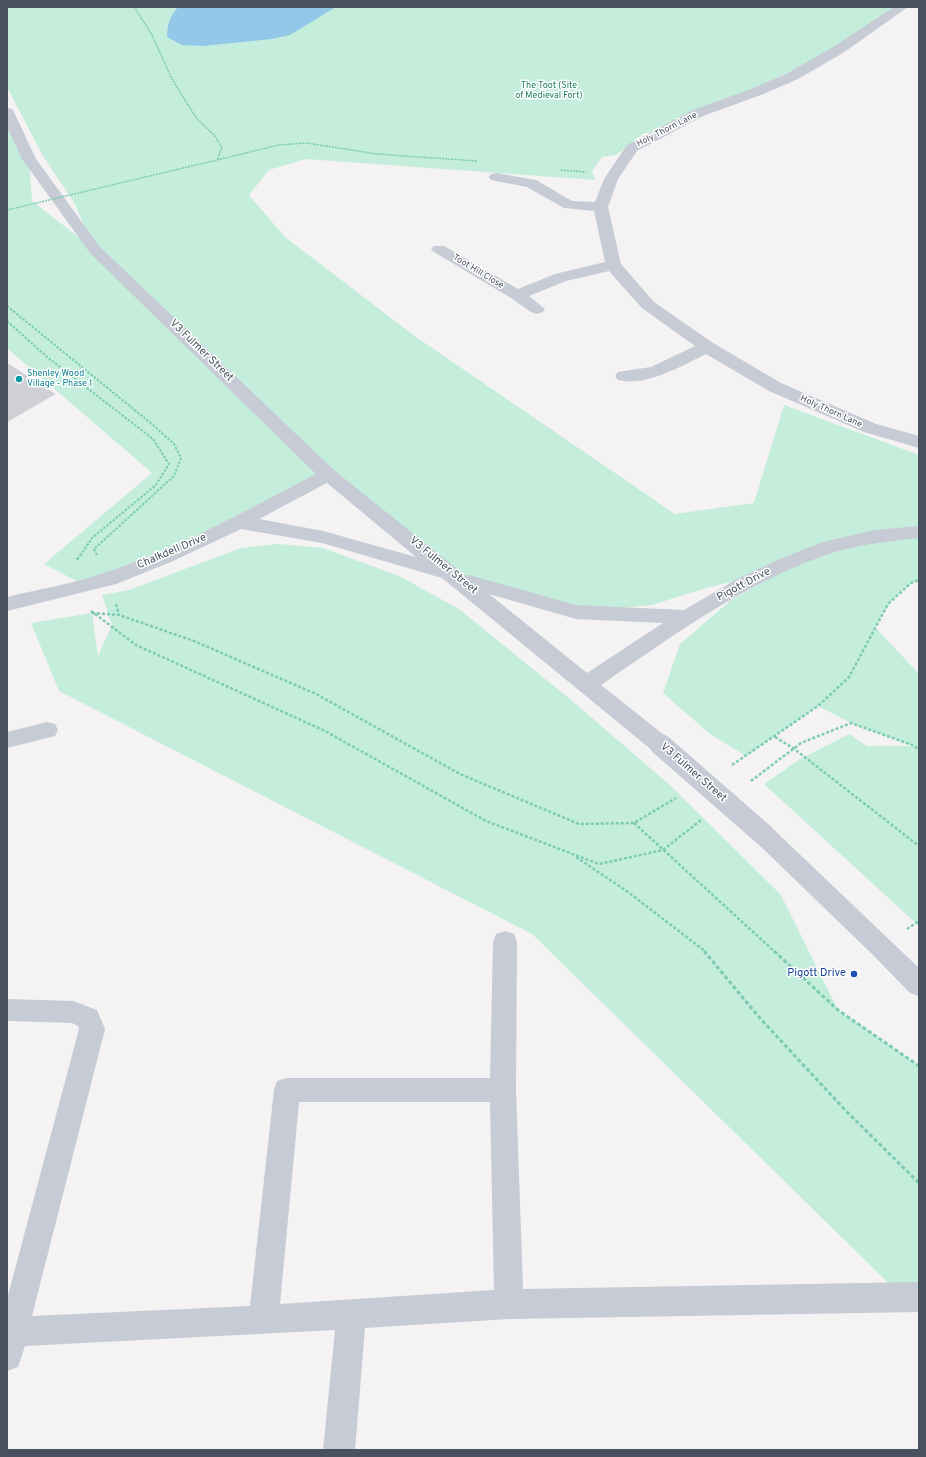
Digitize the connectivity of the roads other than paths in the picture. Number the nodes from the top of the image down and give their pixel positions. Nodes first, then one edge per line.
1 (902, 7) edge
2 (7, 112) edge
3 (496, 177) dead end
4 (601, 207) junction
5 (439, 249) dead end
6 (613, 265) junction
7 (517, 295) junction
8 (537, 309) dead end
9 (707, 347) junction
10 (656, 372) junction
11 (624, 376) dead end
12 (670, 385) dead end
13 (919, 442) edge
14 (328, 475) junction
15 (239, 522) junction
16 (919, 532) edge
17 (456, 577) junction
18 (7, 604) edge
19 (686, 617) junction
20 (588, 684) junction
21 (47, 730) dead end
22 (7, 740) edge
23 (505, 942) dead end
24 (919, 985) edge
25 (7, 1010) edge
26 (502, 1090) junction
27 (919, 1297) edge
28 (509, 1304) junction
29 (351, 1315) junction
30 (263, 1320) junction
31 (9, 1340) edge
32 (339, 1450) edge

1 - 4 street, Holy Thorn Lane
2 - 14 street, V3 Fulmer Street
3 - 4 street
4 - 6 street, Holy Thorn Lane
5 - 7 street, Toot Hill Close
6 - 7 street, Toot Hill Close
6 - 9 street, Holy Thorn Lane
7 - 8 street, Toot Hill Close
9 - 10 street
9 - 13 street, Holy Thorn Lane
10 - 11 street
10 - 12 street
14 - 15 street, Chalkdell Drive
14 - 17 street, V3 Fulmer Street
15 - 17 street
15 - 18 street, Chalkdell Drive
16 - 19 street, Pigott Drive
17 - 19 street
17 - 20 street, V3 Fulmer Street
19 - 20 street, Pigott Drive
20 - 24 street, V3 Fulmer Street, bridge
21 - 22 street
23 - 26 street
25 - 31 street
26 - 28 street
26 - 30 street
27 - 28 street
28 - 29 street
29 - 30 street
29 - 32 street
30 - 31 street

